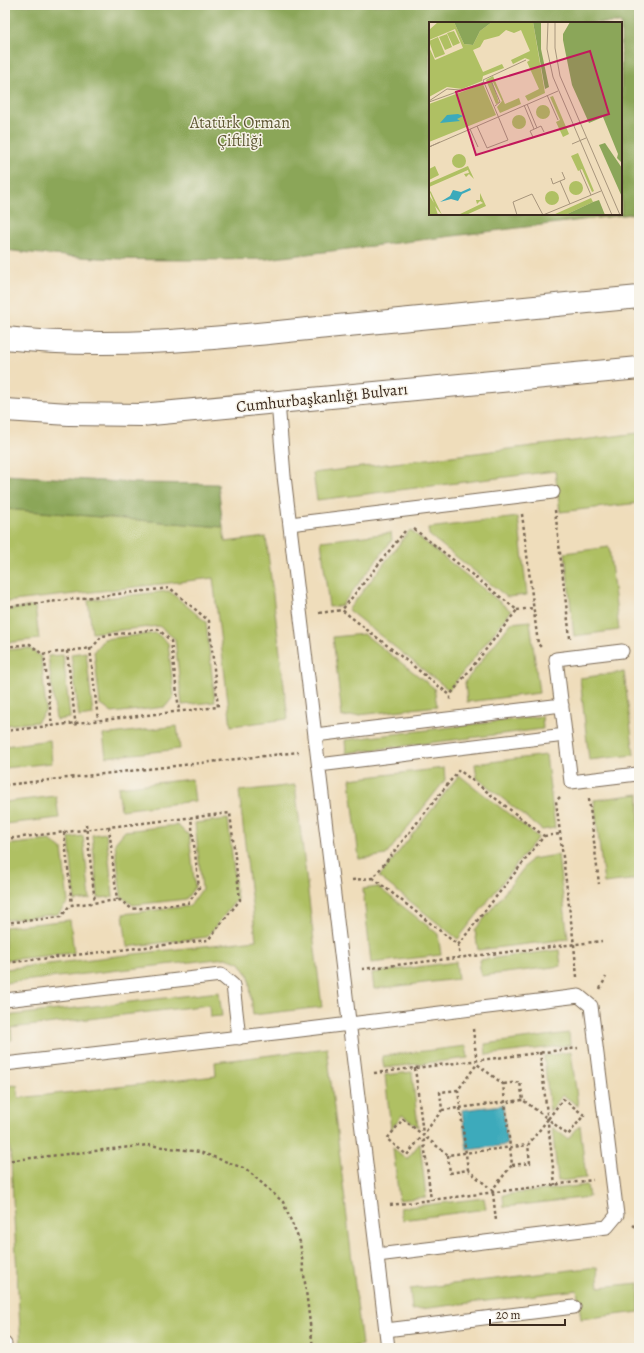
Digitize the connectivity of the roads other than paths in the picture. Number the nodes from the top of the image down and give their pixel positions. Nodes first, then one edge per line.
1 (639, 297) edge
2 (5, 338) edge
3 (639, 368) edge
4 (278, 402) junction
5 (5, 410) edge
6 (553, 492) road end
7 (290, 524) junction
8 (622, 651) dead end
9 (562, 705) junction
10 (315, 735) junction
11 (565, 735) junction
12 (319, 765) junction
13 (636, 774) dead end
14 (5, 1000) edge
15 (350, 1024) junction
16 (239, 1038) junction
17 (5, 1064) edge
18 (377, 1255) junction
19 (574, 1307) dead end
20 (386, 1330) junction
21 (5, 1344) edge
22 (5, 1348) edge
23 (388, 1348) edge

1 - 2 main road
3 - 4 main road, Cumhurbaşkanlığı Bulvarı
4 - 5 main road, Cumhurbaşkanlığı Bulvarı
4 - 7 lane
6 - 7 lane
7 - 10 lane
8 - 9 lane
9 - 10 lane
9 - 11 lane
10 - 12 lane
11 - 12 lane
11 - 13 lane
12 - 15 lane
14 - 16 lane
15 - 16 lane
15 - 18 lane
15 - 18 lane
16 - 17 lane
18 - 20 lane
19 - 20 lane
20 - 23 lane
21 - 22 lane

